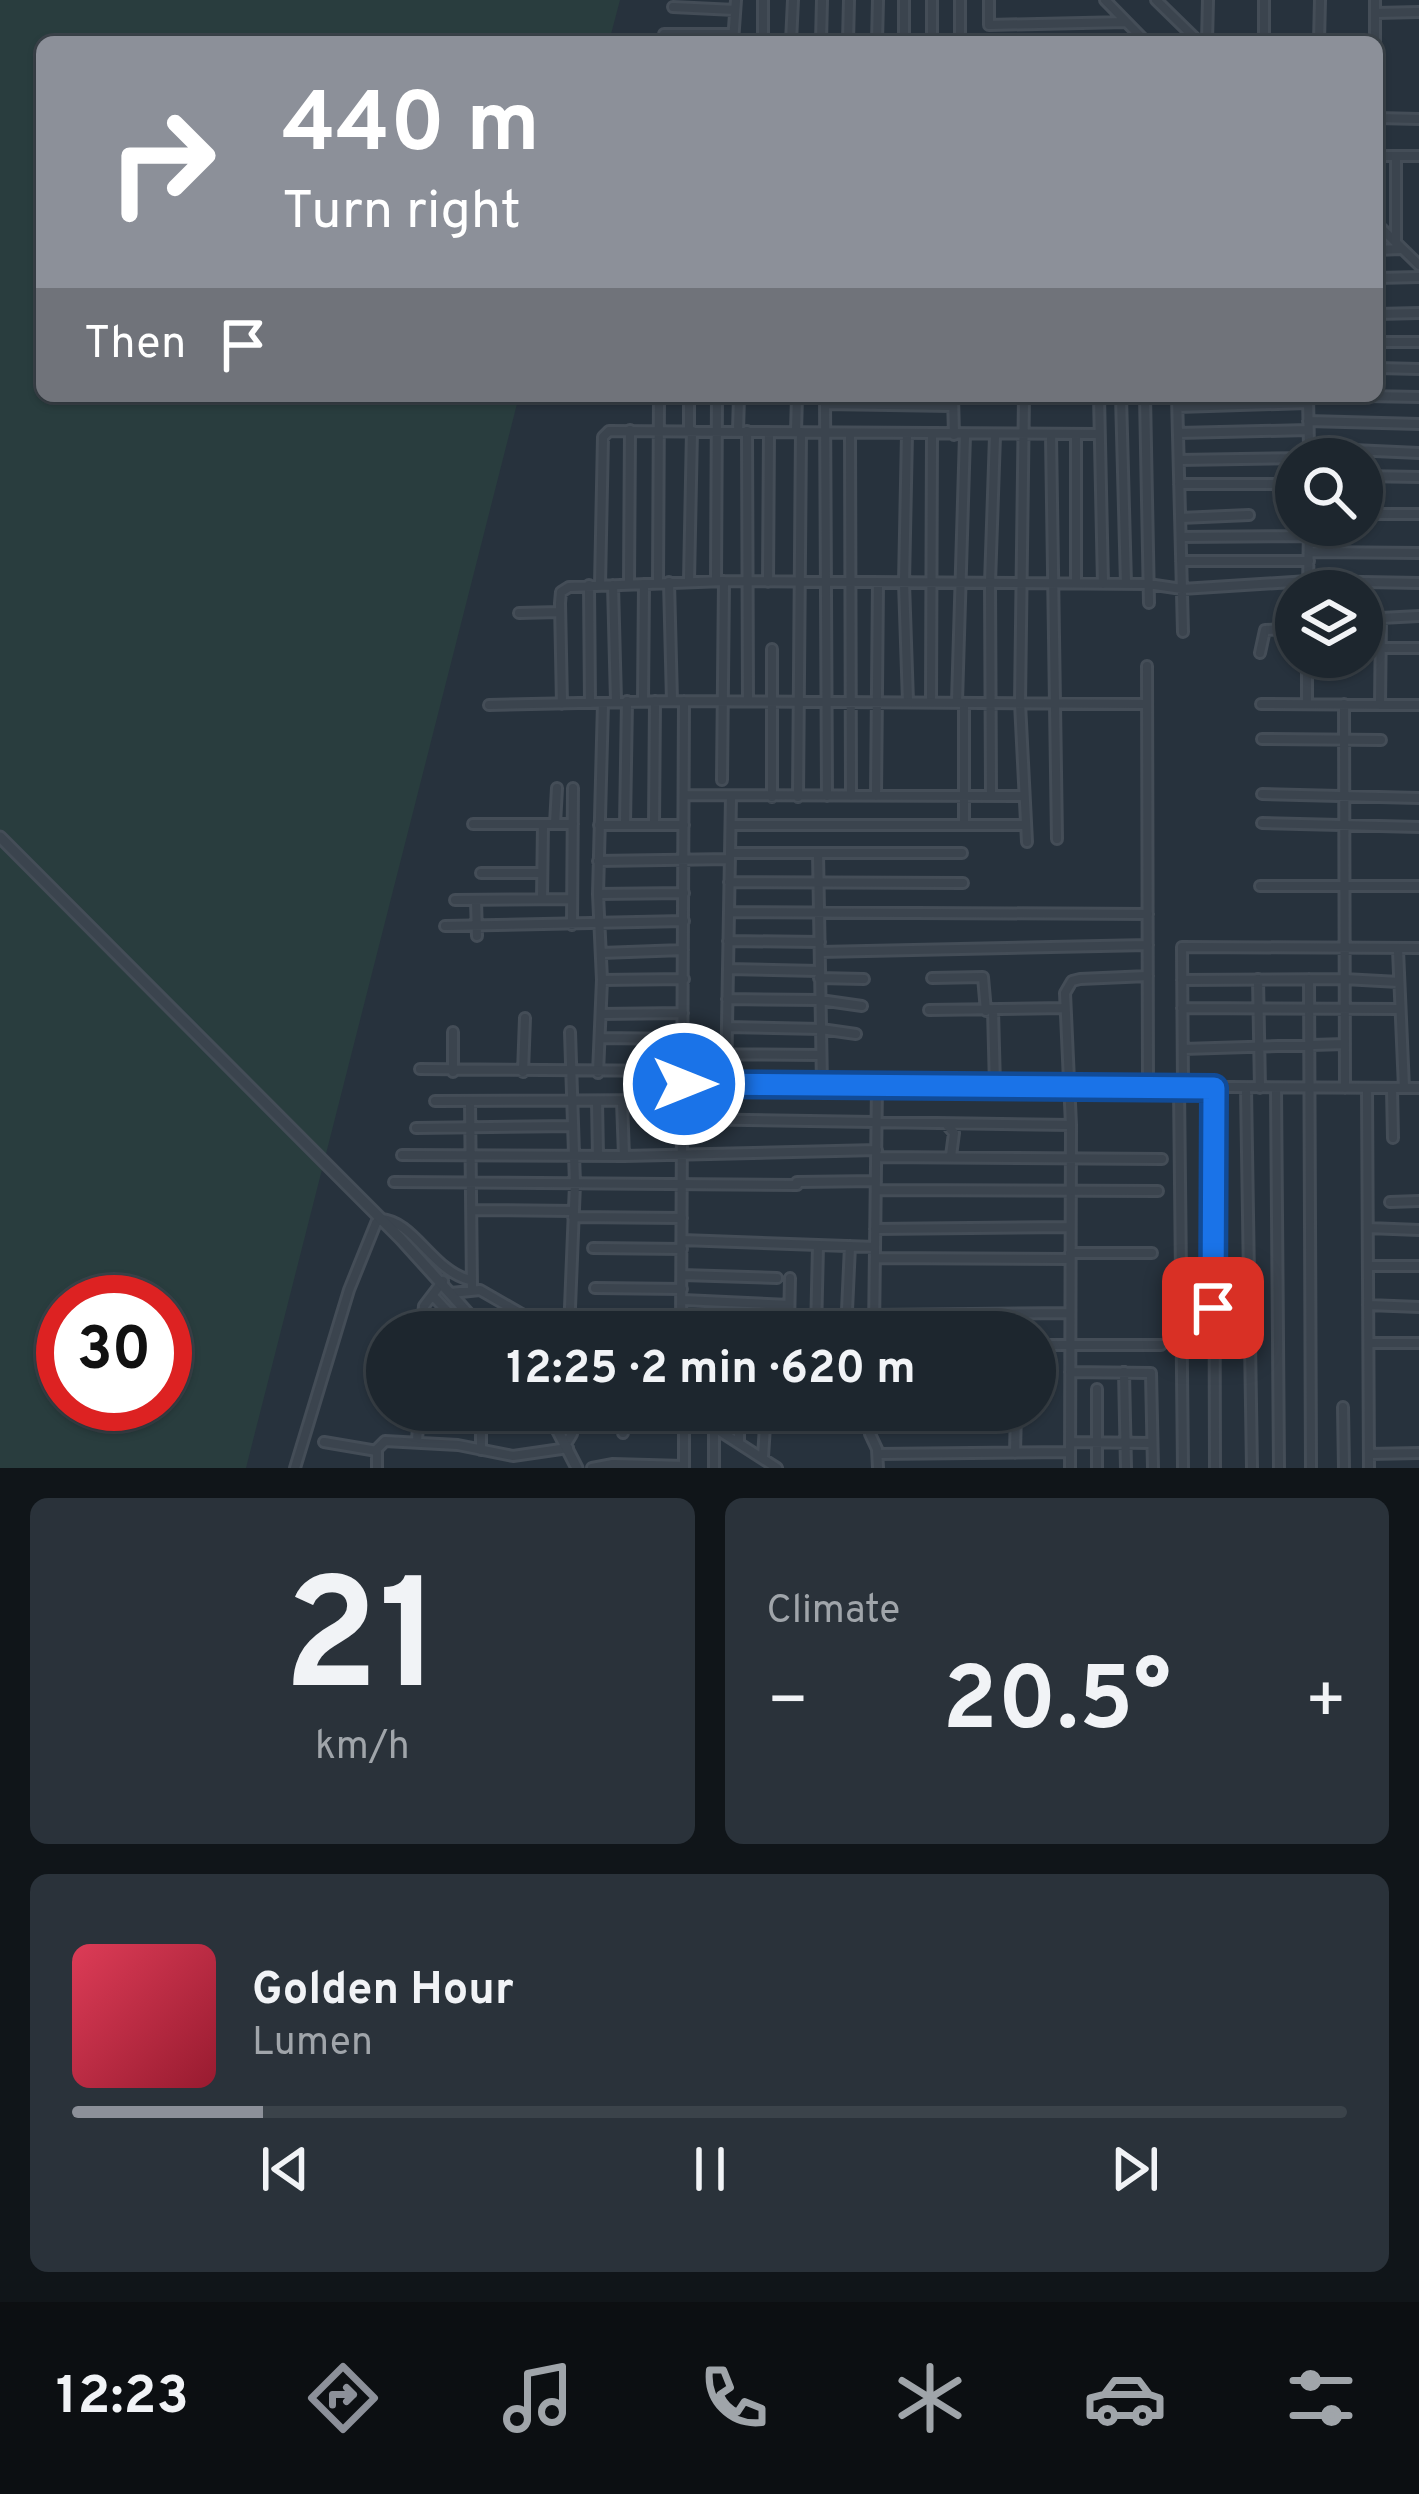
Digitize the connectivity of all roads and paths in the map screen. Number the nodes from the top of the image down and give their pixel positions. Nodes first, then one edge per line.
1 (763, 0) edge
2 (793, 0) edge
3 (822, 0) edge
4 (849, 0) edge
5 (878, 0) edge
6 (904, 0) edge
7 (932, 0) edge
8 (960, 0) edge
9 (989, 0) edge
10 (1105, 0) edge
11 (1156, 0) edge
12 (1208, 0) edge
13 (1264, 0) edge
14 (1320, 0) edge
15 (1375, 0) edge
16 (735, 5) edge
17 (673, 7) dead end
18 (1419, 12) edge
19 (1376, 13) junction
20 (1126, 22) junction
21 (989, 25) junction
22 (664, 34) dead end
23 (699, 36) edge
24 (734, 36) edge
25 (763, 36) edge
26 (791, 36) edge
27 (820, 36) edge
28 (848, 36) edge
29 (878, 36) edge
30 (904, 36) edge
31 (932, 36) edge
32 (960, 36) edge
33 (988, 36) edge
34 (1140, 36) edge
35 (1196, 36) edge
36 (1204, 36) edge
37 (1264, 36) edge
38 (1319, 36) edge
39 (1375, 36) edge
40 (1383, 118) edge
41 (1419, 119) edge
42 (1383, 156) edge
43 (1396, 156) junction
44 (1419, 156) edge
45 (1383, 230) edge
46 (1399, 246) junction
47 (1383, 249) edge
48 (1418, 264) edge
49 (1419, 277) edge
50 (1383, 278) edge
51 (1419, 313) edge
52 (1383, 314) edge
53 (1383, 342) edge
54 (1419, 342) edge
55 (1383, 368) edge
56 (1419, 369) edge
57 (1383, 397) edge
58 (1419, 398) edge
59 (659, 402) edge
60 (689, 402) edge
61 (717, 402) edge
62 (740, 402) edge
63 (797, 402) edge
64 (825, 402) edge
65 (953, 402) edge
66 (1024, 402) edge
67 (1099, 402) edge
68 (1121, 402) edge
69 (1145, 402) edge
70 (1177, 402) edge
71 (1308, 402) edge
72 (1419, 424) edge
73 (1308, 426) junction
74 (630, 429) junction
75 (658, 430) junction
76 (690, 431) junction
77 (717, 431) junction
78 (743, 431) junction
79 (769, 432) junction
80 (799, 432) junction
81 (825, 433) junction
82 (850, 433) junction
83 (1178, 433) junction
84 (907, 434) junction
85 (1099, 434) junction
86 (932, 435) junction
87 (954, 435) junction
88 (965, 435) junction
89 (1051, 435) junction
90 (1076, 435) junction
91 (995, 436) junction
92 (1024, 436) junction
93 (1308, 438) edge
94 (1419, 453) edge
95 (1383, 454) edge
96 (1275, 456) edge
97 (1179, 460) junction
98 (1383, 476) edge
99 (1419, 477) edge
100 (1180, 484) junction
101 (1275, 484) edge
102 (1383, 514) edge
103 (1419, 514) edge
104 (1249, 515) dead end
105 (1180, 518) junction
106 (1275, 532) edge
107 (1181, 537) junction
108 (1309, 546) edge
109 (1419, 553) edge
110 (1309, 556) junction
111 (1181, 562) junction
112 (1309, 570) edge
113 (688, 581) junction
114 (720, 581) junction
115 (663, 582) junction
116 (747, 582) junction
117 (850, 582) junction
118 (962, 582) junction
119 (768, 583) junction
120 (904, 583) junction
121 (932, 583) junction
122 (990, 583) junction
123 (1021, 583) junction
124 (1419, 583) edge
125 (628, 584) junction
126 (644, 584) junction
127 (798, 584) junction
128 (824, 584) junction
129 (878, 584) junction
130 (1053, 584) junction
131 (1076, 584) junction
132 (1102, 584) junction
133 (1126, 584) junction
134 (1148, 584) junction
135 (1383, 584) edge
136 (594, 585) junction
137 (613, 585) junction
138 (1275, 587) edge
139 (1182, 589) junction
140 (1149, 603) dead end
141 (560, 612) junction
142 (518, 613) dead end
143 (1419, 616) edge
144 (1383, 618) edge
145 (1275, 629) edge
146 (1184, 632) dead end
147 (1383, 648) edge
148 (1419, 648) edge
149 (772, 649) dead end
150 (1260, 653) dead end
151 (1147, 667) dead end
152 (1307, 678) edge
153 (1380, 678) edge
154 (616, 701) junction
155 (627, 701) junction
156 (643, 701) junction
157 (655, 701) junction
158 (672, 701) junction
159 (684, 701) junction
160 (724, 701) junction
161 (748, 701) junction
162 (772, 701) junction
163 (798, 702) junction
164 (824, 702) junction
165 (851, 702) junction
166 (879, 702) junction
167 (908, 702) junction
168 (931, 702) junction
169 (590, 703) junction
170 (603, 703) junction
171 (960, 703) junction
172 (990, 703) junction
173 (1020, 703) junction
174 (1054, 703) junction
175 (562, 704) junction
176 (1147, 704) junction
177 (1261, 704) dead end
178 (1307, 704) junction
179 (1344, 704) junction
180 (489, 705) dead end
181 (1380, 705) junction
182 (1419, 705) edge
183 (1262, 739) dead end
184 (1343, 740) junction
185 (1381, 740) dead end
186 (722, 781) dead end
187 (557, 788) dead end
188 (573, 788) dead end
189 (991, 793) junction
190 (1262, 794) dead end
191 (684, 795) junction
192 (964, 795) junction
193 (798, 796) junction
194 (826, 796) junction
195 (851, 796) junction
196 (876, 796) junction
197 (1024, 796) junction
198 (731, 797) junction
199 (772, 797) junction
200 (1342, 797) junction
201 (1419, 798) edge
202 (1262, 823) dead end
203 (473, 824) dead end
204 (543, 824) junction
205 (556, 824) junction
206 (574, 824) junction
207 (964, 824) junction
208 (599, 825) junction
209 (625, 825) junction
210 (654, 825) junction
211 (684, 825) junction
212 (730, 825) junction
213 (1025, 825) junction
214 (1343, 826) junction
215 (1419, 827) edge
216 (0, 837) edge
217 (1057, 839) dead end
218 (1027, 842) dead end
219 (818, 853) junction
220 (962, 854) dead end
221 (730, 856) junction
222 (682, 860) junction
223 (598, 861) junction
224 (481, 873) dead end
225 (541, 873) junction
226 (729, 882) junction
227 (820, 883) junction
228 (963, 884) dead end
229 (1260, 886) dead end
230 (1343, 886) junction
231 (1419, 886) edge
232 (684, 893) junction
233 (598, 894) junction
234 (542, 898) junction
235 (572, 899) junction
236 (455, 900) dead end
237 (476, 900) junction
238 (729, 912) junction
239 (1148, 914) junction
240 (819, 915) junction
241 (684, 921) junction
242 (572, 925) junction
243 (598, 925) junction
244 (445, 926) dead end
245 (477, 931) junction
246 (728, 940) junction
247 (1148, 945) junction
248 (1344, 946) junction
249 (820, 947) junction
250 (1419, 948) edge
251 (683, 950) junction
252 (1398, 950) junction
253 (601, 953) junction
254 (728, 969) junction
255 (819, 974) junction
256 (1148, 976) junction
257 (932, 978) dead end
258 (684, 979) junction
259 (864, 979) dead end
260 (1258, 979) junction
261 (1309, 979) junction
262 (1344, 979) junction
263 (602, 980) junction
264 (1182, 980) junction
265 (1399, 982) junction
266 (727, 999) junction
267 (820, 1000) junction
268 (862, 1006) dead end
269 (1345, 1006) junction
270 (1259, 1007) junction
271 (1310, 1007) junction
272 (1064, 1008) junction
273 (1182, 1008) junction
274 (1400, 1009) junction
275 (929, 1010) dead end
276 (989, 1011) junction
277 (683, 1013) junction
278 (601, 1014) junction
279 (525, 1018) dead end
280 (727, 1027) junction
281 (820, 1029) junction
282 (453, 1032) dead end
283 (570, 1032) dead end
284 (856, 1034) dead end
285 (601, 1038) junction
286 (684, 1039) junction
287 (1345, 1044) junction
288 (1310, 1045) junction
289 (1260, 1046) junction
290 (1183, 1049) junction
291 (684, 1054) junction
292 (726, 1055) junction
293 (820, 1055) junction
294 (420, 1069) dead end
295 (684, 1071) junction
296 (453, 1072) junction
297 (523, 1072) junction
298 (570, 1072) junction
299 (598, 1073) junction
300 (684, 1084) junction
301 (725, 1084) junction
302 (822, 1084) junction
303 (878, 1085) junction
304 (995, 1086) junction
305 (1070, 1087) junction
306 (1148, 1087) junction
307 (1181, 1087) junction
308 (1214, 1088) junction
309 (1246, 1088) junction
310 (1260, 1088) junction
311 (1276, 1088) junction
312 (1311, 1088) junction
313 (1345, 1088) junction
314 (1367, 1088) junction
315 (1392, 1088) junction
316 (1404, 1088) junction
317 (1419, 1088) edge
318 (684, 1100) junction
319 (435, 1101) dead end
320 (470, 1101) junction
321 (572, 1101) junction
322 (597, 1101) junction
323 (622, 1101) junction
324 (684, 1119) junction
325 (877, 1124) junction
326 (946, 1124) junction
327 (1072, 1125) junction
328 (572, 1126) junction
329 (416, 1128) dead end
330 (472, 1128) junction
331 (1393, 1138) dead end
332 (684, 1153) junction
333 (876, 1153) junction
334 (402, 1155) dead end
335 (1071, 1155) junction
336 (472, 1156) junction
337 (574, 1156) junction
338 (598, 1156) junction
339 (624, 1156) junction
340 (950, 1156) junction
341 (1162, 1159) dead end
342 (394, 1182) dead end
343 (472, 1183) junction
344 (575, 1184) junction
345 (684, 1184) junction
346 (876, 1185) junction
347 (1071, 1189) junction
348 (1158, 1191) dead end
349 (1419, 1201) edge
350 (1390, 1202) dead end
351 (473, 1210) junction
352 (574, 1214) junction
353 (682, 1218) junction
354 (380, 1219) junction
355 (1070, 1227) junction
356 (1368, 1228) junction
357 (875, 1229) junction
358 (1419, 1230) edge
359 (682, 1244) junction
360 (818, 1246) junction
361 (850, 1246) junction
362 (592, 1247) dead end
363 (1152, 1252) dead end
364 (875, 1253) junction
365 (1070, 1256) junction
366 (1368, 1266) junction
367 (1419, 1266) edge
368 (682, 1274) junction
369 (446, 1278) junction
370 (777, 1278) dead end
371 (790, 1278) dead end
372 (471, 1284) junction
373 (595, 1288) dead end
374 (452, 1293) junction
375 (682, 1295) junction
376 (433, 1296) junction
377 (789, 1305) junction
378 (1368, 1305) junction
379 (1419, 1307) edge
380 (423, 1311) edge
381 (448, 1311) edge
382 (467, 1311) edge
383 (517, 1311) edge
384 (569, 1311) edge
385 (681, 1311) edge
386 (789, 1311) edge
387 (816, 1311) edge
388 (847, 1311) edge
389 (874, 1311) edge
390 (1056, 1313) edge
391 (1070, 1313) junction
392 (1369, 1343) junction
393 (1419, 1343) edge
394 (1056, 1345) edge
395 (1070, 1345) junction
396 (1161, 1345) dead end
397 (1070, 1372) junction
398 (1124, 1372) junction
399 (1096, 1389) dead end
400 (1342, 1407) dead end
401 (418, 1431) edge
402 (481, 1431) edge
403 (559, 1431) edge
404 (572, 1431) edge
405 (685, 1431) edge
406 (713, 1431) edge
407 (720, 1431) edge
408 (739, 1431) edge
409 (765, 1431) edge
410 (871, 1431) edge
411 (1016, 1431) edge
412 (417, 1441) junction
413 (324, 1442) dead end
414 (739, 1443) junction
415 (1098, 1443) junction
416 (1125, 1443) junction
417 (1152, 1443) junction
418 (567, 1446) junction
419 (1070, 1447) junction
420 (481, 1450) junction
421 (377, 1451) junction
422 (983, 1453) junction
423 (1015, 1453) junction
424 (1419, 1453) edge
425 (878, 1454) junction
426 (1369, 1454) junction
427 (520, 1456) junction
428 (764, 1462) edge
429 (525, 1466) edge
430 (684, 1467) edge
431 (295, 1468) edge
432 (377, 1468) edge
433 (577, 1468) edge
434 (592, 1468) edge
435 (714, 1468) edge
436 (778, 1468) edge
437 (878, 1468) edge
438 (982, 1468) edge
439 (1070, 1468) edge
440 (1097, 1468) edge
441 (1126, 1468) edge
442 (1153, 1468) edge
443 (1183, 1468) edge
444 (1215, 1468) edge
445 (1252, 1468) edge
446 (1279, 1468) edge
447 (1311, 1468) edge
448 (1344, 1468) edge
449 (1369, 1468) edge

1 - 25 street
2 - 26 street
3 - 27 street
4 - 28 street
5 - 29 street
6 - 30 street
7 - 31 street
8 - 32 street
9 - 21 street
10 - 20 street
11 - 35 street
12 - 36 street
13 - 37 street
14 - 38 street
15 - 19 street
16 - 17 street
16 - 24 street
18 - 19 street
19 - 39 street
20 - 21 street
20 - 34 street
21 - 33 street
22 - 23 street
40 - 41 street
42 - 43 street
43 - 44 street
43 - 46 street
45 - 46 street
46 - 47 street
46 - 48 street
49 - 50 street
51 - 52 street
53 - 54 street
55 - 56 street
57 - 58 street
59 - 75 street
60 - 76 street
61 - 77 street
62 - 78 street
63 - 80 street
64 - 81 street
65 - 87 street
66 - 92 street
67 - 85 street
68 - 133 street
69 - 134 street
70 - 83 street
71 - 73 street
72 - 73 street
73 - 83 street
73 - 93 street
74 - 75 street
74 - 125 street
74 - 136 street
75 - 76 street
75 - 115 street
76 - 77 street
76 - 113 street
77 - 78 street
77 - 114 street
78 - 79 street
78 - 116 street
79 - 80 street
79 - 119 street
80 - 81 street
80 - 127 street
81 - 82 street
81 - 128 street
82 - 84 street
82 - 117 street
83 - 97 street
84 - 86 street
84 - 120 street
85 - 90 street
85 - 132 street
86 - 87 street
86 - 121 street
87 - 88 street
88 - 91 street
88 - 118 street
89 - 90 street
89 - 92 street
89 - 130 street
90 - 131 street
91 - 92 street
91 - 122 street
92 - 123 street
94 - 95 street
96 - 97 street
97 - 100 street
98 - 99 street
100 - 101 street
100 - 105 street
102 - 103 street
104 - 105 street
105 - 107 street
106 - 107 street
107 - 111 street
108 - 110 street
109 - 110 street
110 - 111 street
110 - 112 street
111 - 139 street
113 - 114 street
113 - 115 street
114 - 116 street
114 - 160 street
115 - 126 street
115 - 158 street
116 - 119 street
116 - 161 street
117 - 128 street
117 - 129 street
117 - 165 street
118 - 121 street
118 - 122 street
118 - 171 street
119 - 127 street
120 - 121 street
120 - 129 street
120 - 167 street
121 - 168 street
122 - 123 street
122 - 172 street
123 - 130 street
123 - 173 street
124 - 135 street
125 - 126 street
125 - 137 street
126 - 156 street
127 - 128 street
127 - 163 street
128 - 164 street
129 - 166 street
130 - 131 street
130 - 174 street
131 - 132 street
132 - 133 street
133 - 134 street
134 - 139 street
134 - 140 street
136 - 137 street
136 - 141 street
136 - 169 street
137 - 154 street
138 - 139 street
139 - 146 street
141 - 142 street
141 - 175 street
143 - 144 street
145 - 150 street
147 - 148 street
149 - 162 street
151 - 176 street
152 - 178 street
153 - 181 street
154 - 155 street
154 - 170 street
155 - 156 street
155 - 209 street
156 - 157 street
157 - 158 street
157 - 210 street
158 - 159 street
159 - 160 street
159 - 191 street
160 - 161 street
160 - 186 street
161 - 162 street
162 - 163 street
162 - 199 street
163 - 164 street
163 - 193 street
164 - 165 street
164 - 194 street
165 - 166 street
165 - 195 street
166 - 167 street
166 - 196 street
167 - 168 street
168 - 171 street
169 - 170 street
169 - 175 street
170 - 208 street
171 - 172 street
171 - 192 street
172 - 173 street
172 - 189 street
173 - 174 street
173 - 197 street
174 - 176 street
174 - 217 street
175 - 180 street
176 - 239 street
177 - 178 street
178 - 179 street
179 - 181 street
179 - 184 street
181 - 182 street
183 - 184 street
184 - 185 street
184 - 200 street
187 - 205 street
188 - 206 street
189 - 192 street
189 - 197 street
190 - 200 street
191 - 198 street
191 - 211 street
192 - 196 street
192 - 207 street
193 - 194 street
193 - 199 street
194 - 195 street
195 - 196 street
197 - 213 street
198 - 199 street
198 - 212 street
200 - 201 street
200 - 214 street
202 - 214 street
203 - 204 street
204 - 205 street
204 - 225 street
205 - 206 street
206 - 235 street
207 - 212 street
207 - 213 street
208 - 209 street
208 - 223 street
209 - 210 street
210 - 211 street
211 - 222 street
212 - 221 street
213 - 218 street
214 - 215 street
214 - 230 street
216 - 354 street
219 - 220 street
219 - 221 street
219 - 227 street
221 - 222 street
221 - 226 street
222 - 223 street
222 - 232 street
223 - 233 street
224 - 225 street
225 - 234 street
226 - 227 street
226 - 238 street
227 - 228 street
227 - 240 street
229 - 230 street
230 - 231 street
230 - 248 street
232 - 233 street
232 - 241 street
233 - 243 street
234 - 235 street
234 - 237 street
235 - 242 street
236 - 237 street
237 - 245 street
238 - 240 street
238 - 246 street
239 - 240 street
239 - 247 street
240 - 249 street
241 - 243 street
241 - 251 street
242 - 243 street
242 - 245 street
243 - 253 street
244 - 245 street
246 - 249 street
246 - 254 street
247 - 249 street
247 - 256 street
248 - 252 street
248 - 262 street
248 - 264 street
249 - 255 street
250 - 252 street
251 - 253 street
251 - 258 street
252 - 265 street
253 - 263 street
254 - 255 street
254 - 266 street
255 - 259 street
255 - 267 street
256 - 272 street
256 - 306 street
257 - 276 street
258 - 263 street
258 - 277 street
260 - 261 street
260 - 264 street
260 - 270 street
261 - 262 street
261 - 271 street
262 - 265 street
262 - 269 street
263 - 278 street
264 - 273 street
265 - 274 street
266 - 267 street
266 - 280 street
267 - 268 street
267 - 281 street
269 - 271 street
269 - 274 street
269 - 287 street
270 - 271 street
270 - 273 street
270 - 289 street
271 - 288 street
272 - 276 street
272 - 305 street
273 - 290 street
274 - 316 street
275 - 276 street
276 - 304 street
277 - 278 street
277 - 286 street
278 - 285 street
279 - 297 street
280 - 281 street
280 - 292 street
281 - 284 street
281 - 293 street
282 - 296 street
283 - 298 street
285 - 286 street
285 - 299 street
286 - 291 street
287 - 288 street
287 - 313 street
288 - 289 street
288 - 312 street
289 - 290 street
289 - 310 street
290 - 307 street
291 - 292 street
291 - 295 street
292 - 293 street
292 - 301 street
293 - 302 street
294 - 296 street
295 - 299 street
295 - 300 street
296 - 297 street
297 - 298 street
298 - 299 street
298 - 321 street
300 - 301 street
300 - 318 street
301 - 302 street
302 - 303 street
303 - 304 street
303 - 325 street
304 - 305 street
305 - 306 street
305 - 327 street
306 - 307 street
307 - 308 street
307 - 443 street
308 - 309 street
308 - 444 street
309 - 310 street
309 - 445 street
310 - 311 street
311 - 312 street
311 - 446 street
312 - 313 street
312 - 447 street
313 - 314 street
314 - 315 street
314 - 356 street
315 - 316 street
315 - 331 street
316 - 317 street
318 - 323 street
318 - 324 street
319 - 320 street
320 - 321 street
320 - 330 street
321 - 322 street
321 - 328 street
322 - 323 street
322 - 338 street
323 - 339 street
324 - 325 street
324 - 332 street
325 - 326 street
325 - 333 street
326 - 327 street
326 - 340 street
327 - 335 street
328 - 330 street
328 - 337 street
329 - 330 street
330 - 336 street
332 - 333 street
332 - 339 street
332 - 345 street
333 - 340 street
333 - 346 street
334 - 336 street
335 - 340 street
335 - 341 street
335 - 347 street
336 - 337 street
336 - 343 street
337 - 338 street
337 - 344 street
338 - 339 street
342 - 343 street
343 - 344 street
343 - 351 street
344 - 345 street
344 - 352 street
345 - 346 street
345 - 353 street
346 - 347 street
346 - 357 street
347 - 348 street
347 - 355 street
349 - 350 street
351 - 352 street
351 - 372 street
352 - 353 street
352 - 384 street
353 - 359 street
354 - 369 street
354 - 431 street
355 - 357 street
355 - 365 street
356 - 358 street
356 - 366 street
357 - 364 street
359 - 360 street
359 - 362 street
359 - 368 street
360 - 361 street
360 - 387 street
361 - 364 street
361 - 388 street
363 - 365 street
364 - 365 street
364 - 389 street
365 - 391 street
366 - 367 street
366 - 378 street
368 - 370 street
368 - 375 street
369 - 372 street
369 - 374 street
369 - 376 street
371 - 377 street
372 - 374 street
372 - 383 street
373 - 375 street
374 - 382 street
375 - 377 street
375 - 385 street
376 - 380 street
376 - 381 street
377 - 386 street
378 - 379 street
378 - 392 street
390 - 391 street
391 - 395 street
392 - 393 street
392 - 426 street
394 - 395 street
395 - 396 street
395 - 397 street
397 - 398 street
397 - 419 street
398 - 416 street
398 - 417 street
399 - 415 street
400 - 448 street
401 - 412 street
402 - 420 street
403 - 418 street
404 - 418 street
405 - 430 street
406 - 435 street
407 - 414 street
408 - 414 street
409 - 428 street
410 - 425 street
411 - 423 street
412 - 420 street
412 - 421 street
413 - 421 street
414 - 428 street
415 - 416 street
415 - 419 street
415 - 440 street
416 - 417 street
416 - 441 street
417 - 442 street
418 - 427 street
418 - 433 street
419 - 423 street
419 - 439 street
420 - 427 street
421 - 432 street
422 - 423 street
422 - 425 street
422 - 438 street
424 - 426 street
425 - 437 street
426 - 449 street
427 - 429 street
428 - 436 street
430 - 434 street

